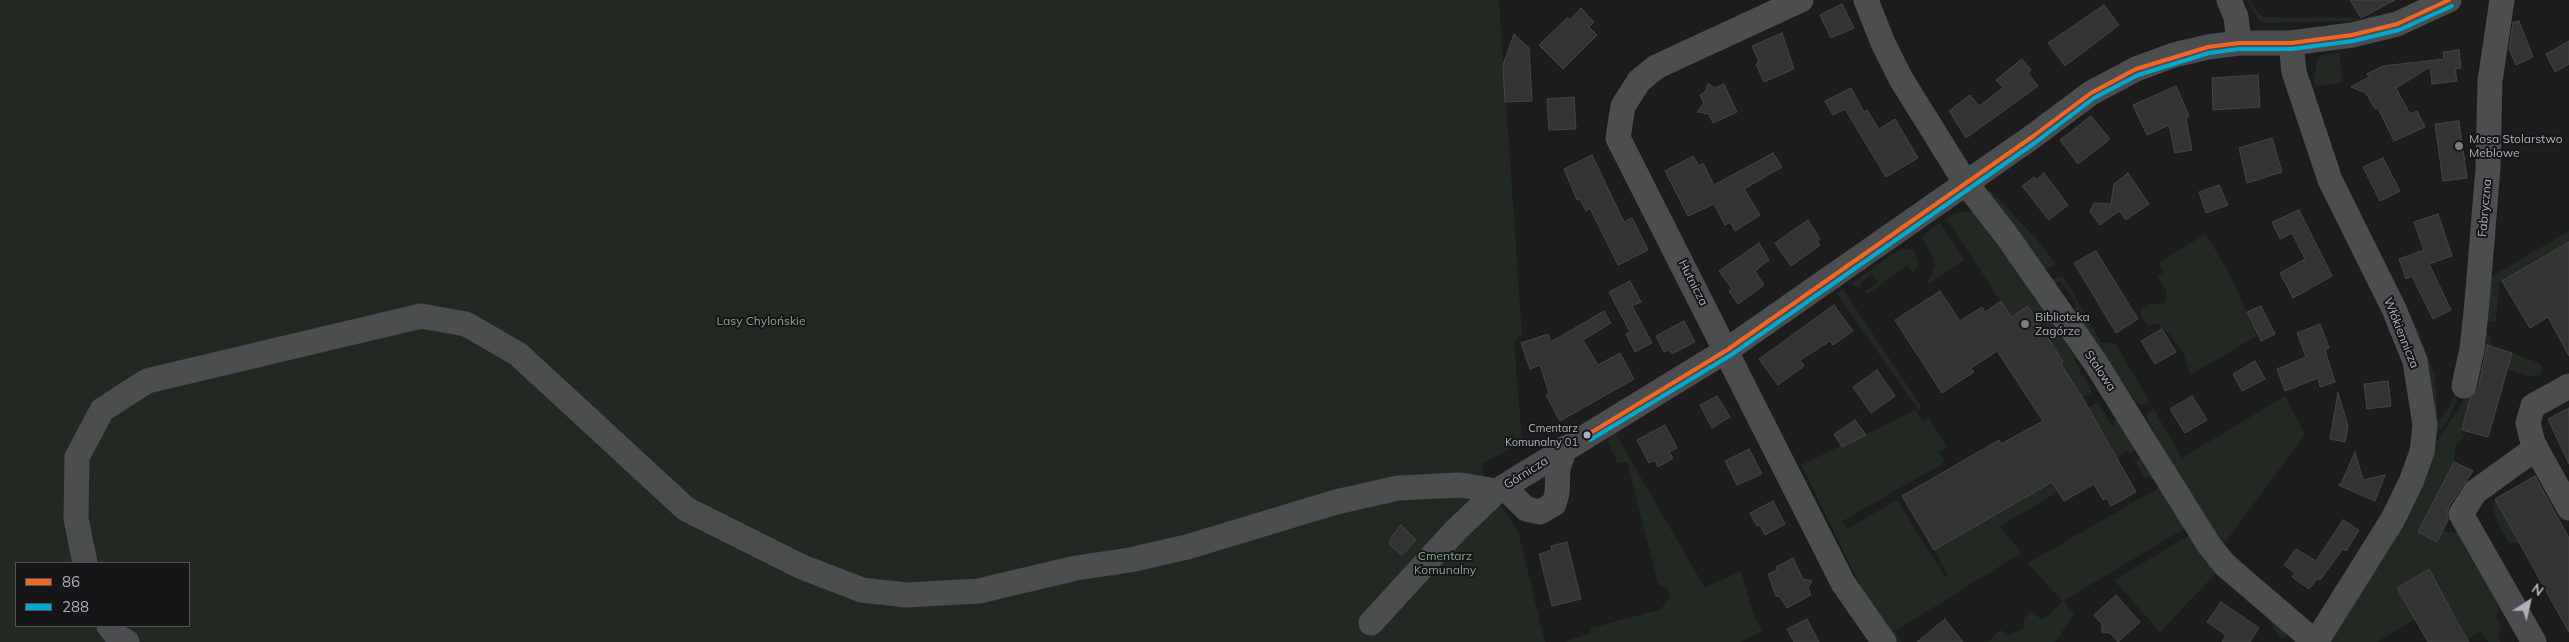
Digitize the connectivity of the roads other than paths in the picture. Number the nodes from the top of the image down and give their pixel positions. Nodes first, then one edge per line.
1 (1801, 0) edge
2 (1866, 0) edge
3 (2229, 0) edge
4 (2448, 0) edge
5 (2502, 0) edge
6 (2240, 43) junction
7 (2291, 43) junction
8 (1965, 182) junction
9 (1727, 350) junction
10 (2464, 386) dead end
11 (2569, 386) edge
12 (1566, 448) junction
13 (2536, 448) junction
14 (1504, 487) junction
15 (2569, 508) edge
16 (85, 562) edge
17 (1371, 624) dead end
18 (110, 627) edge
19 (127, 642) edge
20 (1884, 642) edge
21 (2316, 642) edge
22 (2534, 642) edge

1 - 9 street, Hutnicza
2 - 8 street, Stalowa
3 - 6 street
4 - 7 street, Górnicza
5 - 10 street, Fabryczna
6 - 7 street, Górnicza
6 - 8 street, Górnicza
7 - 21 street, Włókiennicza
8 - 9 street, Górnicza
8 - 21 street, Stalowa
9 - 12 street, Górnicza
9 - 20 street, Hutnicza
11 - 13 street
12 - 14 street, Górnicza
12 - 14 street
13 - 15 street
13 - 22 street
14 - 16 street
14 - 17 street, Górnicza
18 - 19 street

